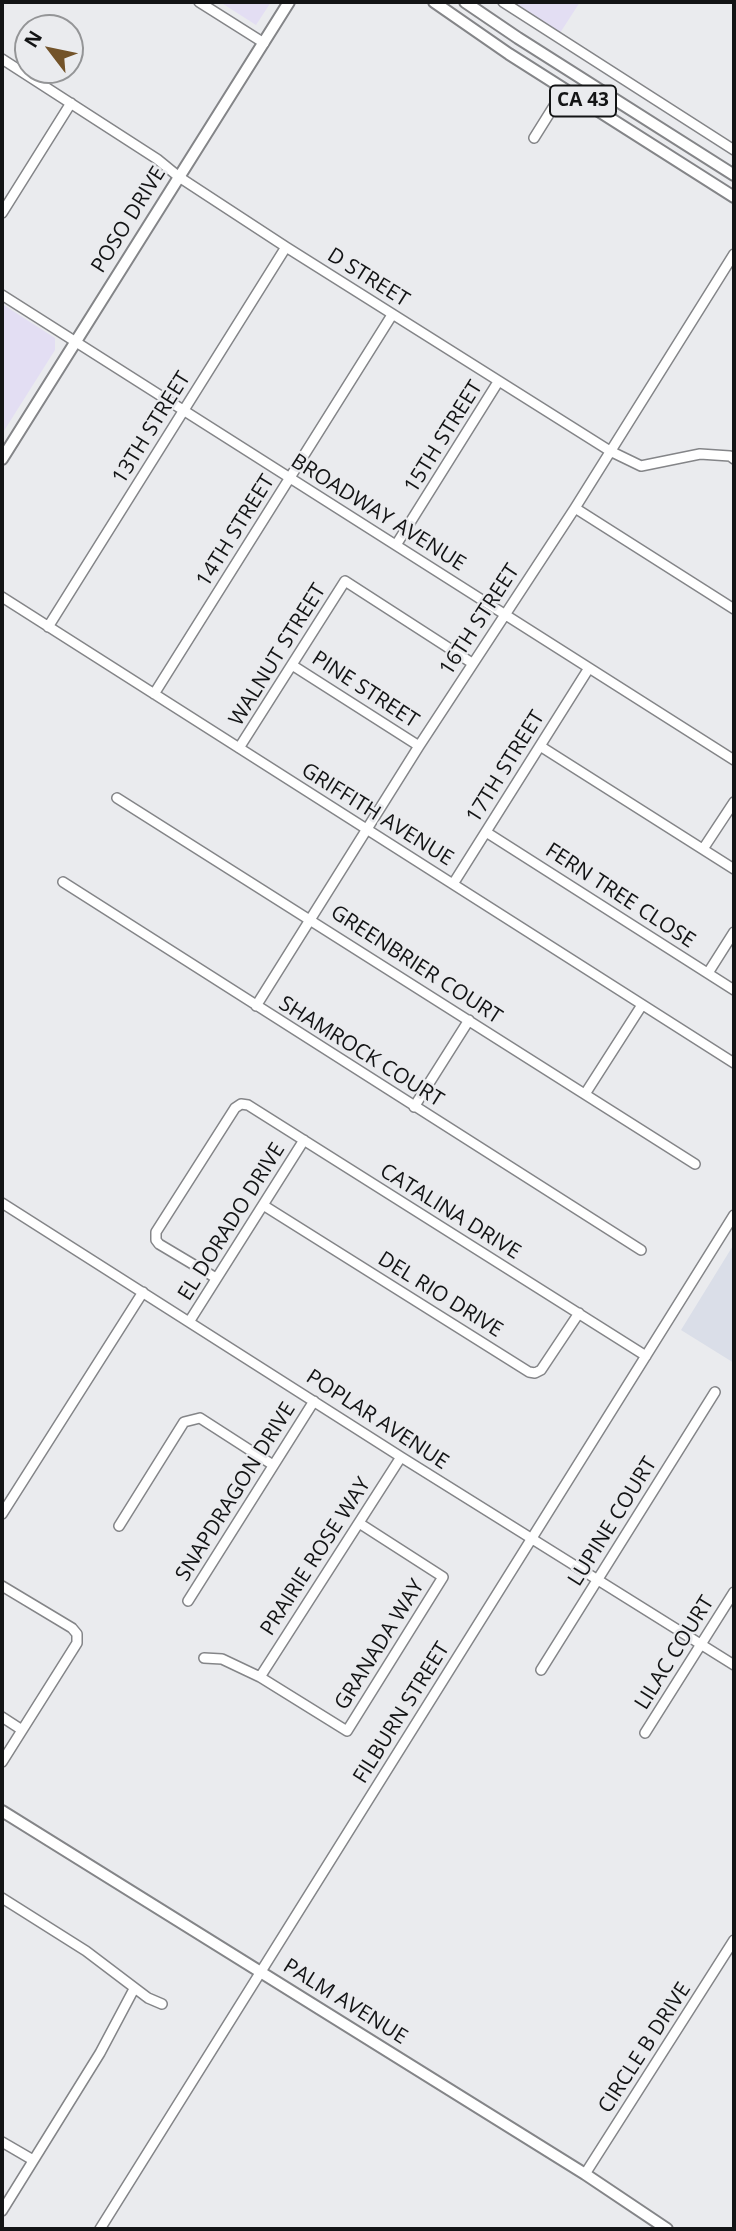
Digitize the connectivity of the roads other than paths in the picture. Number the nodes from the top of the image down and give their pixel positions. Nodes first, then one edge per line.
1 (199, 2) edge
2 (289, 2) edge
3 (434, 2) edge
4 (465, 2) edge
5 (503, 2) edge
6 (264, 43) junction
7 (2, 59) edge
8 (564, 90) junction
9 (71, 103) junction
10 (534, 138) dead end
11 (734, 150) edge
12 (734, 175) edge
13 (179, 177) junction
14 (734, 197) edge
15 (2, 213) edge
16 (286, 247) junction
17 (734, 254) edge
18 (2, 295) edge
19 (392, 315) junction
20 (76, 342) junction
21 (498, 382) junction
22 (184, 410) junction
23 (610, 451) junction
24 (4, 452) edge
25 (733, 454) edge
26 (290, 478) junction
27 (575, 508) junction
28 (396, 545) junction
29 (2, 597) edge
30 (734, 609) edge
31 (504, 614) junction
32 (48, 626) junction
33 (472, 663) junction
34 (292, 665) junction
35 (589, 668) junction
36 (154, 694) junction
37 (419, 746) junction
38 (540, 746) junction
39 (239, 748) junction
40 (734, 761) edge
41 (117, 798) dead end
42 (734, 802) edge
43 (366, 831) junction
44 (486, 832) junction
45 (703, 849) junction
46 (734, 869) edge
47 (63, 882) dead end
48 (453, 884) junction
49 (310, 918) junction
50 (734, 932) edge
51 (708, 973) junction
52 (734, 990) edge
53 (642, 1005) junction
54 (256, 1006) junction
55 (469, 1020) junction
56 (734, 1063) edge
57 (585, 1094) junction
58 (414, 1107) junction
59 (304, 1140) junction
60 (695, 1164) dead end
61 (2, 1203) edge
62 (263, 1205) junction
63 (734, 1215) edge
64 (641, 1250) dead end
65 (216, 1278) junction
66 (143, 1292) junction
67 (579, 1313) junction
68 (189, 1322) junction
69 (646, 1356) junction
70 (715, 1392) dead end
71 (314, 1401) junction
72 (401, 1457) junction
73 (273, 1465) junction
74 (2, 1514) edge
75 (359, 1523) junction
76 (119, 1526) dead end
77 (531, 1539) junction
78 (597, 1579) junction
79 (2, 1586) edge
80 (734, 1592) edge
81 (188, 1601) dead end
82 (702, 1644) junction
83 (204, 1658) dead end
84 (734, 1665) edge
85 (541, 1670) dead end
86 (260, 1677) junction
87 (2, 1717) edge
88 (22, 1730) junction
89 (645, 1733) dead end
90 (2, 1762) edge
91 (2, 1811) edge
92 (3, 1900) edge
93 (734, 1940) edge
94 (260, 1972) junction
95 (134, 1989) junction
96 (162, 2004) dead end
97 (2, 2141) edge
98 (33, 2161) junction
99 (585, 2174) junction
100 (2, 2211) edge
101 (100, 2229) edge
102 (667, 2229) edge

1 - 6 street
2 - 6 main road, POSO DRIVE
3 - 8 main road, CA 43
4 - 12 main road, CA 43
5 - 11 street
6 - 13 main road, POSO DRIVE
7 - 9 street, D STREET
8 - 10 street
8 - 14 main road, CA 43
9 - 13 street, D STREET
9 - 15 street
13 - 16 street, D STREET
13 - 20 main road, POSO DRIVE
16 - 19 street, D STREET
16 - 22 street, 13TH STREET
17 - 23 street, 16TH STREET
18 - 20 street, BROADWAY AVENUE
19 - 21 street, D STREET
19 - 26 street, 14TH STREET
20 - 22 street, BROADWAY AVENUE
20 - 24 main road, POSO DRIVE
21 - 23 street, D STREET
21 - 28 street, 15TH STREET
22 - 26 street, BROADWAY AVENUE
22 - 32 street, 13TH STREET
23 - 25 street, D STREET
23 - 27 street, 16TH STREET
26 - 28 street, BROADWAY AVENUE
26 - 36 street, 14TH STREET
27 - 30 street
27 - 31 street, 16TH STREET
28 - 31 street, BROADWAY AVENUE
29 - 32 street, GRIFFITH AVENUE
31 - 33 street, 16TH STREET
31 - 35 street, BROADWAY AVENUE
32 - 36 street, GRIFFITH AVENUE
33 - 34 street, WALNUT STREET
33 - 37 street, 16TH STREET
34 - 37 street, PINE STREET
34 - 39 street, WALNUT STREET
35 - 38 street, 17TH STREET
35 - 40 street, BROADWAY AVENUE
36 - 39 street, GRIFFITH AVENUE
37 - 43 street, 16TH STREET
38 - 44 street, 17TH STREET
38 - 45 street
39 - 43 street, GRIFFITH AVENUE
41 - 49 street, GREENBRIER COURT
42 - 45 street
43 - 48 street, GRIFFITH AVENUE
43 - 49 street, 16TH STREET
44 - 48 street, 17TH STREET
44 - 51 street, FERN TREE CLOSE
45 - 46 street
47 - 54 street, SHAMROCK COURT
48 - 53 street, GRIFFITH AVENUE
49 - 54 street, 16TH STREET
49 - 55 street, GREENBRIER COURT
50 - 51 street
51 - 52 street, FERN TREE CLOSE
53 - 56 street, GRIFFITH AVENUE
53 - 57 street
54 - 58 street, SHAMROCK COURT
55 - 57 street, GREENBRIER COURT
55 - 58 street
57 - 60 street, GREENBRIER COURT
58 - 64 street, SHAMROCK COURT
59 - 62 street, EL DORADO DRIVE
59 - 65 street, CATALINA DRIVE
59 - 67 street, CATALINA DRIVE
61 - 66 street, POPLAR AVENUE
62 - 65 street, EL DORADO DRIVE
62 - 67 street, DEL RIO DRIVE
63 - 69 street, FILBURN STREET
65 - 68 street, EL DORADO DRIVE
66 - 68 street, POPLAR AVENUE
66 - 74 street
67 - 69 street, CATALINA DRIVE
68 - 71 street, POPLAR AVENUE
69 - 77 street, FILBURN STREET
70 - 78 street, LUPINE COURT
71 - 72 street, POPLAR AVENUE
71 - 73 street, SNAPDRAGON DRIVE
72 - 75 street, PRAIRIE ROSE WAY
72 - 77 street, POPLAR AVENUE
73 - 76 street
73 - 81 street, SNAPDRAGON DRIVE
75 - 86 street, PRAIRIE ROSE WAY
75 - 86 street, GRANADA WAY
77 - 78 street, POPLAR AVENUE
77 - 94 street, FILBURN STREET
78 - 82 street, POPLAR AVENUE
78 - 85 street, LUPINE COURT
79 - 88 street
80 - 82 street, LILAC COURT
82 - 84 street, POPLAR AVENUE
82 - 89 street, LILAC COURT
83 - 86 street
87 - 88 street
88 - 90 street
91 - 94 main road, PALM AVENUE
92 - 95 street
93 - 99 street, CIRCLE B DRIVE
94 - 99 main road, PALM AVENUE
94 - 101 street, FILBURN STREET
95 - 96 street
95 - 98 street
97 - 98 street
98 - 100 street
99 - 102 main road, PALM AVENUE

